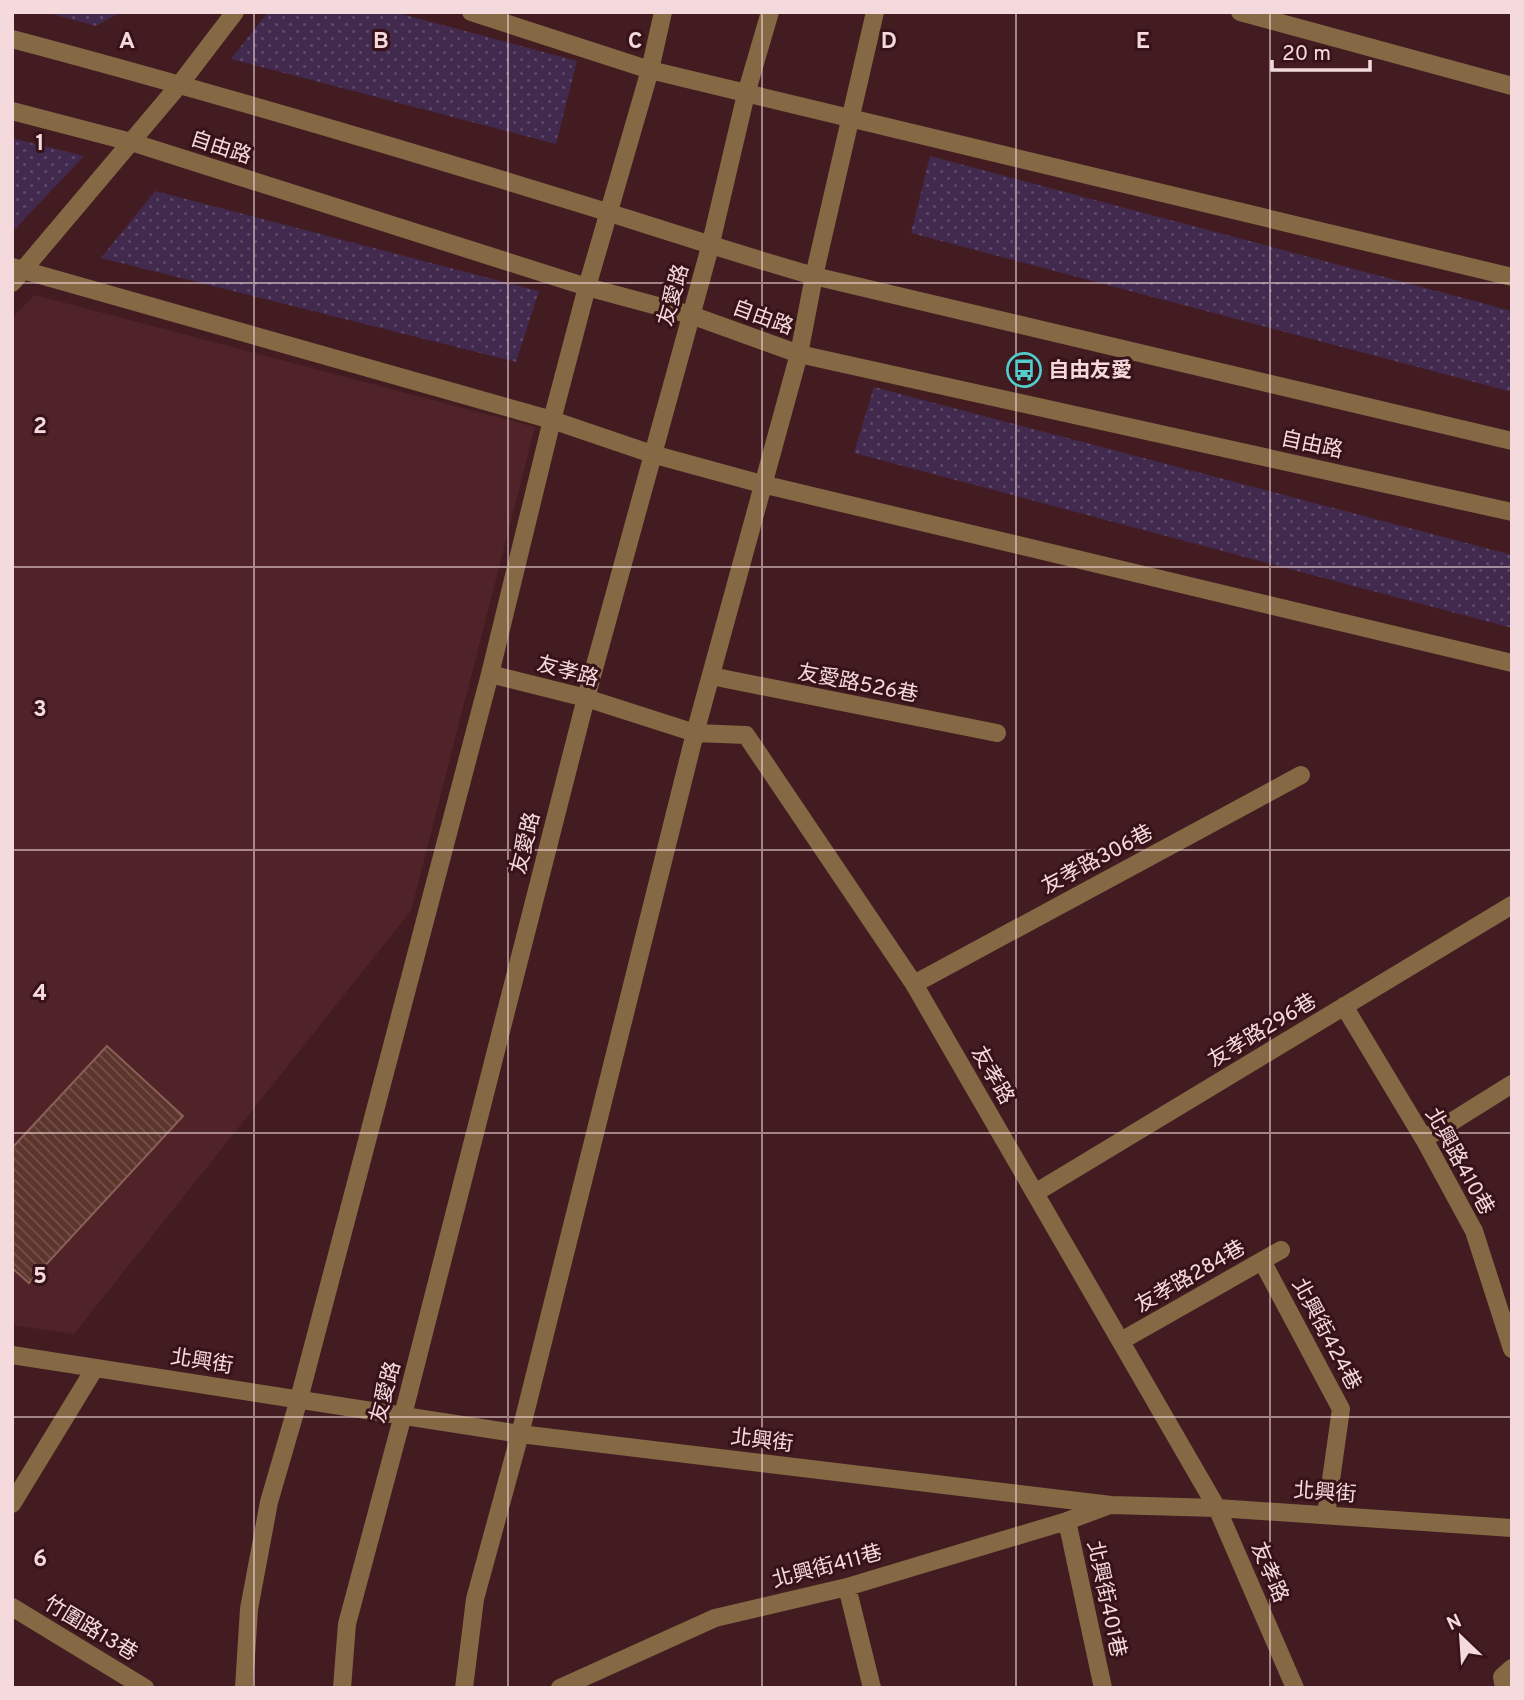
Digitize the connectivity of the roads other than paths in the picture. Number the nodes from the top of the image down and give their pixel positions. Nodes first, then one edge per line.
1 (235, 12) edge
2 (471, 12) edge
3 (663, 12) edge
4 (770, 12) edge
5 (876, 12) edge
6 (1240, 12) edge
7 (1294, 19) edge
8 (12, 39) edge
9 (650, 70) junction
10 (180, 84) junction
11 (1512, 86) edge
12 (746, 94) junction
13 (12, 111) edge
14 (850, 119) junction
15 (131, 142) junction
16 (608, 213) junction
17 (710, 247) junction
18 (19, 268) edge
19 (814, 276) junction
20 (1512, 277) edge
21 (12, 284) edge
22 (587, 287) junction
23 (691, 316) junction
24 (799, 354) junction
25 (552, 420) junction
26 (1512, 440) edge
27 (652, 454) junction
28 (762, 484) junction
29 (1512, 512) edge
30 (1512, 663) edge
31 (490, 674) junction
32 (711, 676) junction
33 (586, 698) junction
34 (695, 733) junction
35 (996, 733) dead end
36 (1301, 775) dead end
37 (1512, 905) edge
38 (914, 984) junction
39 (1344, 1006) junction
40 (1512, 1084) edge
41 (1423, 1139) junction
42 (1035, 1193) junction
43 (1281, 1250) dead end
44 (1262, 1261) junction
45 (1121, 1341) junction
46 (1512, 1349) edge
47 (12, 1355) edge
48 (95, 1368) junction
49 (299, 1399) junction
50 (403, 1415) junction
51 (520, 1434) junction
52 (12, 1504) edge
53 (1111, 1505) junction
54 (1217, 1508) junction
55 (1326, 1515) junction
56 (1067, 1521) junction
57 (1512, 1528) edge
58 (847, 1587) junction
59 (12, 1607) edge
60 (1512, 1668) edge
61 (145, 1688) edge
62 (244, 1688) edge
63 (342, 1688) edge
64 (464, 1688) edge
65 (560, 1688) edge
66 (872, 1688) edge
67 (1102, 1688) edge
68 (1295, 1688) edge
69 (1504, 1688) edge

1 - 10 street
2 - 9 street
3 - 9 street
4 - 12 street, 友愛路
5 - 14 street
6 - 7 street
7 - 11 street
8 - 10 street
9 - 12 street
9 - 16 street
10 - 15 street
10 - 16 street
12 - 14 street
12 - 17 street, 友愛路
13 - 15 street, 自由路
14 - 19 street
14 - 20 street
15 - 18 street
15 - 22 street, 自由路
16 - 17 street
16 - 22 street
17 - 19 street
17 - 23 street, 友愛路
18 - 21 street
18 - 25 street
19 - 24 street
19 - 26 street
22 - 23 street, 自由路
22 - 25 street
23 - 24 street, 自由路
23 - 27 street, 友愛路
24 - 28 street
24 - 29 street, 自由路
25 - 27 street
25 - 31 street
27 - 28 street
27 - 33 street, 友愛路
28 - 30 street
28 - 32 street
31 - 33 street, 友孝路
31 - 49 street
32 - 34 street
32 - 35 street, 友愛路526巷
33 - 34 street, 友孝路
33 - 50 street, 友愛路
34 - 38 street, 友孝路
34 - 51 street
36 - 38 street, 友孝路306巷
37 - 39 street, 友孝路296巷
38 - 42 street, 友孝路
39 - 41 street, 北興路410巷
39 - 42 street, 友孝路296巷
40 - 41 street
41 - 46 street, 北興路410巷
42 - 45 street, 友孝路
43 - 44 street, 友孝路284巷
44 - 45 street, 友孝路284巷
44 - 55 street, 北興街424巷
45 - 54 street, 友孝路
47 - 48 street, 北興街
48 - 49 street, 北興街
48 - 52 street
49 - 50 street, 北興街
49 - 62 street
50 - 51 street, 北興街
50 - 63 street, 友愛路
51 - 53 street, 北興街
51 - 64 street
53 - 54 street, 北興街
53 - 56 street, 北興街411巷
54 - 55 street, 北興街
54 - 68 street, 友孝路
55 - 57 street, 北興街
56 - 58 street, 北興街411巷
56 - 67 street, 北興街401巷
58 - 65 street, 北興街411巷
58 - 66 street
59 - 61 street, 竹圍路13巷
60 - 69 street

